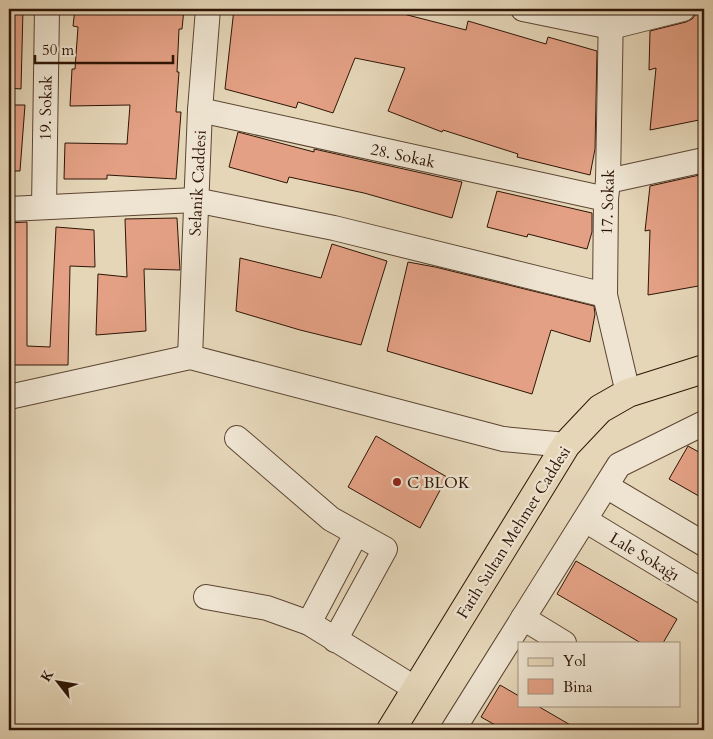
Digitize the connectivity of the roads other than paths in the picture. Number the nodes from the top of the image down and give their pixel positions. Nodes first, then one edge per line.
1 (47, 9) edge
2 (208, 9) edge
3 (523, 9) edge
4 (683, 9) edge
5 (611, 18) edge
6 (200, 110) junction
7 (704, 160) edge
8 (607, 190) junction
9 (196, 200) junction
10 (44, 207) junction
11 (9, 209) edge
12 (605, 294) junction
13 (190, 357) junction
14 (704, 369) edge
15 (628, 393) junction
16 (9, 397) edge
17 (704, 422) edge
18 (237, 438) dead end
19 (566, 444) junction
20 (606, 486) junction
21 (585, 520) junction
22 (356, 534) junction
23 (704, 544) edge
24 (704, 592) edge
25 (206, 597) dead end
26 (523, 618) junction
27 (309, 623) junction
28 (335, 640) junction
29 (562, 642) edge
30 (416, 688) junction
31 (391, 730) edge
32 (453, 730) edge

1 - 10 street, 19. Sokak
2 - 6 street, Selanik Caddesi
3 - 5 street
4 - 5 street
5 - 8 street, 17. Sokak
6 - 8 street, 28. Sokak
6 - 9 street, Selanik Caddesi
7 - 8 street, 28. Sokak
8 - 12 street, 17. Sokak
9 - 10 street
9 - 12 street
9 - 13 street, Selanik Caddesi
10 - 11 street
12 - 15 street, 17. Sokak
13 - 16 street
13 - 19 street
14 - 15 main road, Fatih Sultan Mehmet Caddesi
15 - 19 main road, Fatih Sultan Mehmet Caddesi
17 - 20 street
18 - 22 street
19 - 30 main road, Fatih Sultan Mehmet Caddesi
20 - 21 street
20 - 23 street
21 - 24 street, Lale Sokağı
21 - 26 street
22 - 27 street
22 - 28 street
25 - 27 street
26 - 29 street
26 - 32 street
27 - 28 street
28 - 30 street
30 - 31 main road, Fatih Sultan Mehmet Caddesi

